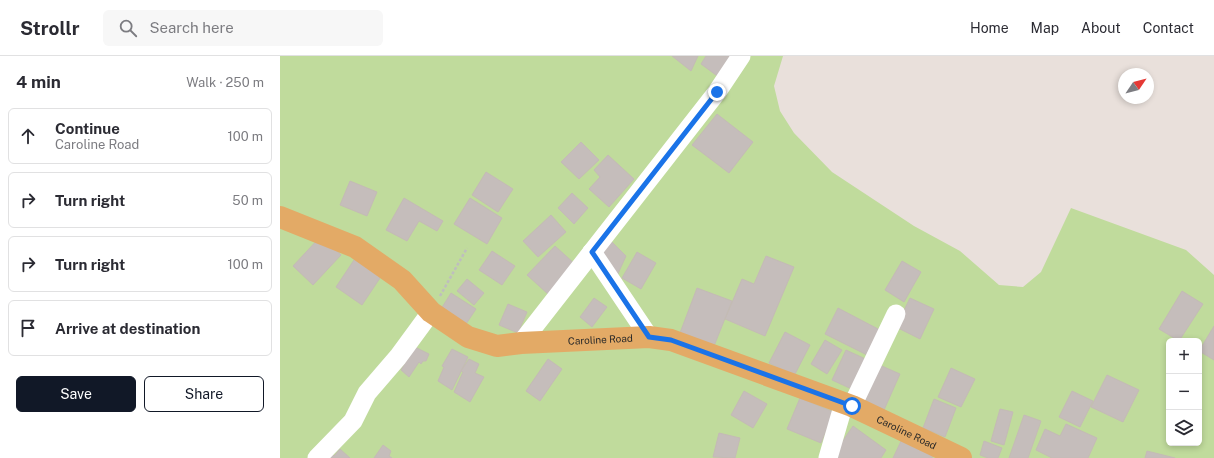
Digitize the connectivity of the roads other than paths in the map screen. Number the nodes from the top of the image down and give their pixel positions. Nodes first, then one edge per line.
1 (741, 56) edge
2 (280, 217) edge
3 (592, 252) junction
4 (431, 312) junction
5 (896, 314) dead end
6 (649, 337) junction
7 (521, 342) junction
8 (848, 405) junction
9 (317, 458) edge
10 (828, 458) edge
11 (961, 458) edge

1 - 3 street
2 - 4 main road, Caroline Road
3 - 6 street
3 - 7 street
4 - 7 main road, Caroline Road
4 - 9 street
5 - 8 street
6 - 7 main road, Caroline Road
6 - 8 main road, Caroline Road
8 - 10 street
8 - 11 main road, Caroline Road

